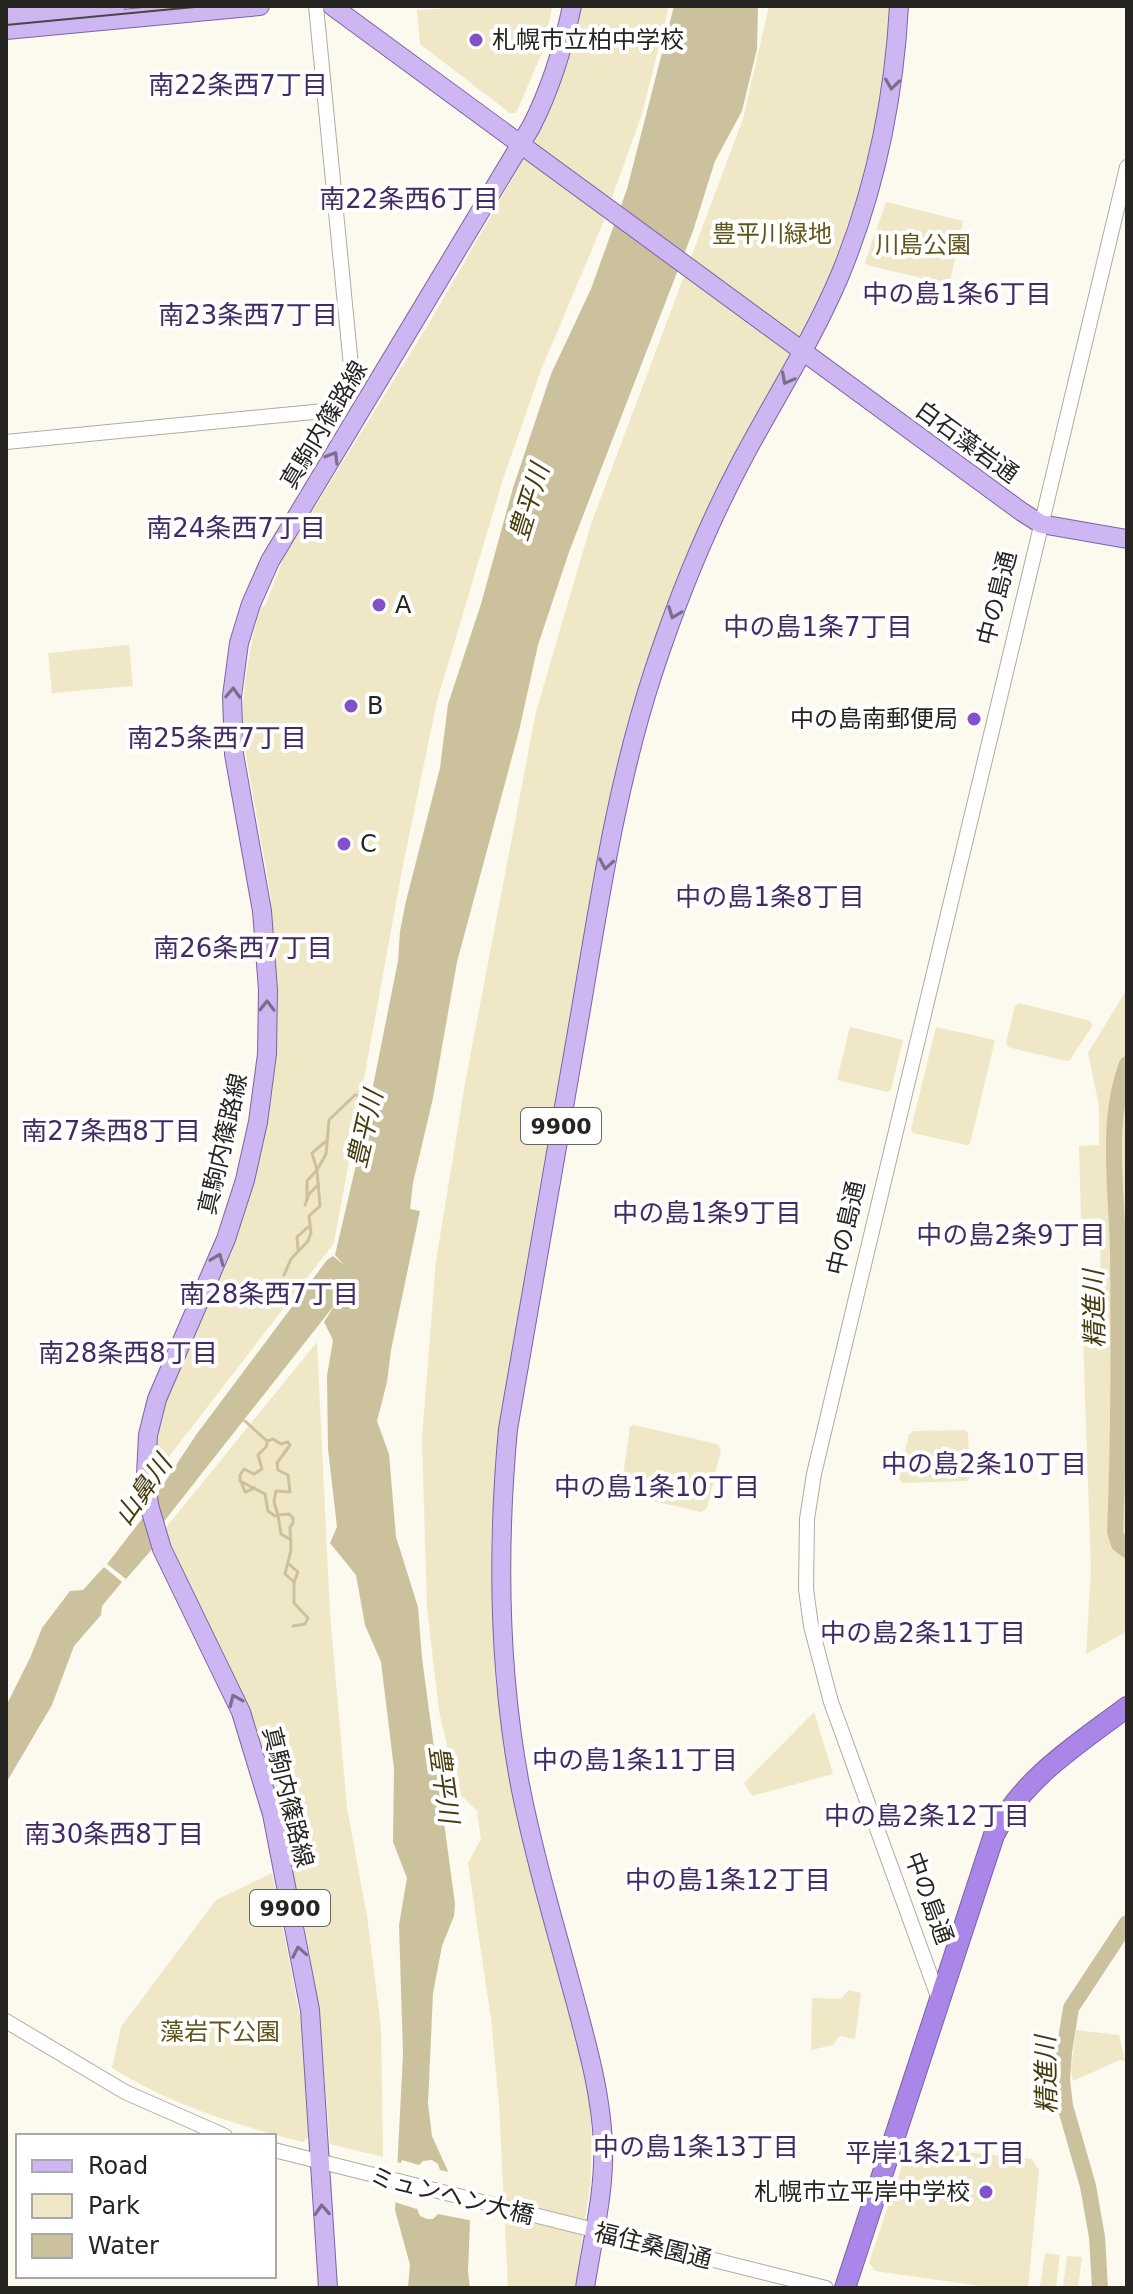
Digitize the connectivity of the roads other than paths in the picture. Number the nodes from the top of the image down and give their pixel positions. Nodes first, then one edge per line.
1 (116, 6) edge
2 (260, 6) edge
3 (316, 6) edge
4 (332, 6) edge
5 (572, 6) edge
6 (899, 6) edge
7 (6, 16) edge
8 (6, 30) edge
9 (525, 147) junction
10 (1127, 167) edge
11 (799, 347) junction
12 (6, 442) edge
13 (1041, 524) junction
14 (1127, 539) edge
15 (1127, 1707) edge
16 (939, 1999) junction
17 (6, 2021) edge
18 (220, 2134) edge
19 (276, 2151) edge
20 (326, 2164) junction
21 (574, 2227) joint
22 (603, 2234) junction
23 (328, 2288) edge
24 (585, 2288) edge
25 (826, 2288) edge
26 (845, 2288) edge

1 - 7 main road
2 - 8 main road
3 - 12 street
4 - 9 main road
5 - 9 main road, 真駒内篠路線 / 9900
6 -> 11 main road, 9900
9 - 11 main road, 白石藻岩通
20 -> 9 main road, 真駒内篠路線 / 9900
10 - 13 street, 中の島通
11 - 13 main road, 白石藻岩通
11 -> 22 main road, 9900
13 - 14 main road, 白石藻岩通
13 - 16 street, 中の島通
15 - 16 highway
16 - 26 highway
17 - 18 street
19 - 20 street
20 - 21 street, ミュンヘン大橋
23 -> 20 main road, 真駒内篠路線 / 9900
21 - 22 street, 福住桑園通
22 - 24 main road, 9900
22 - 25 street, 福住桑園通

